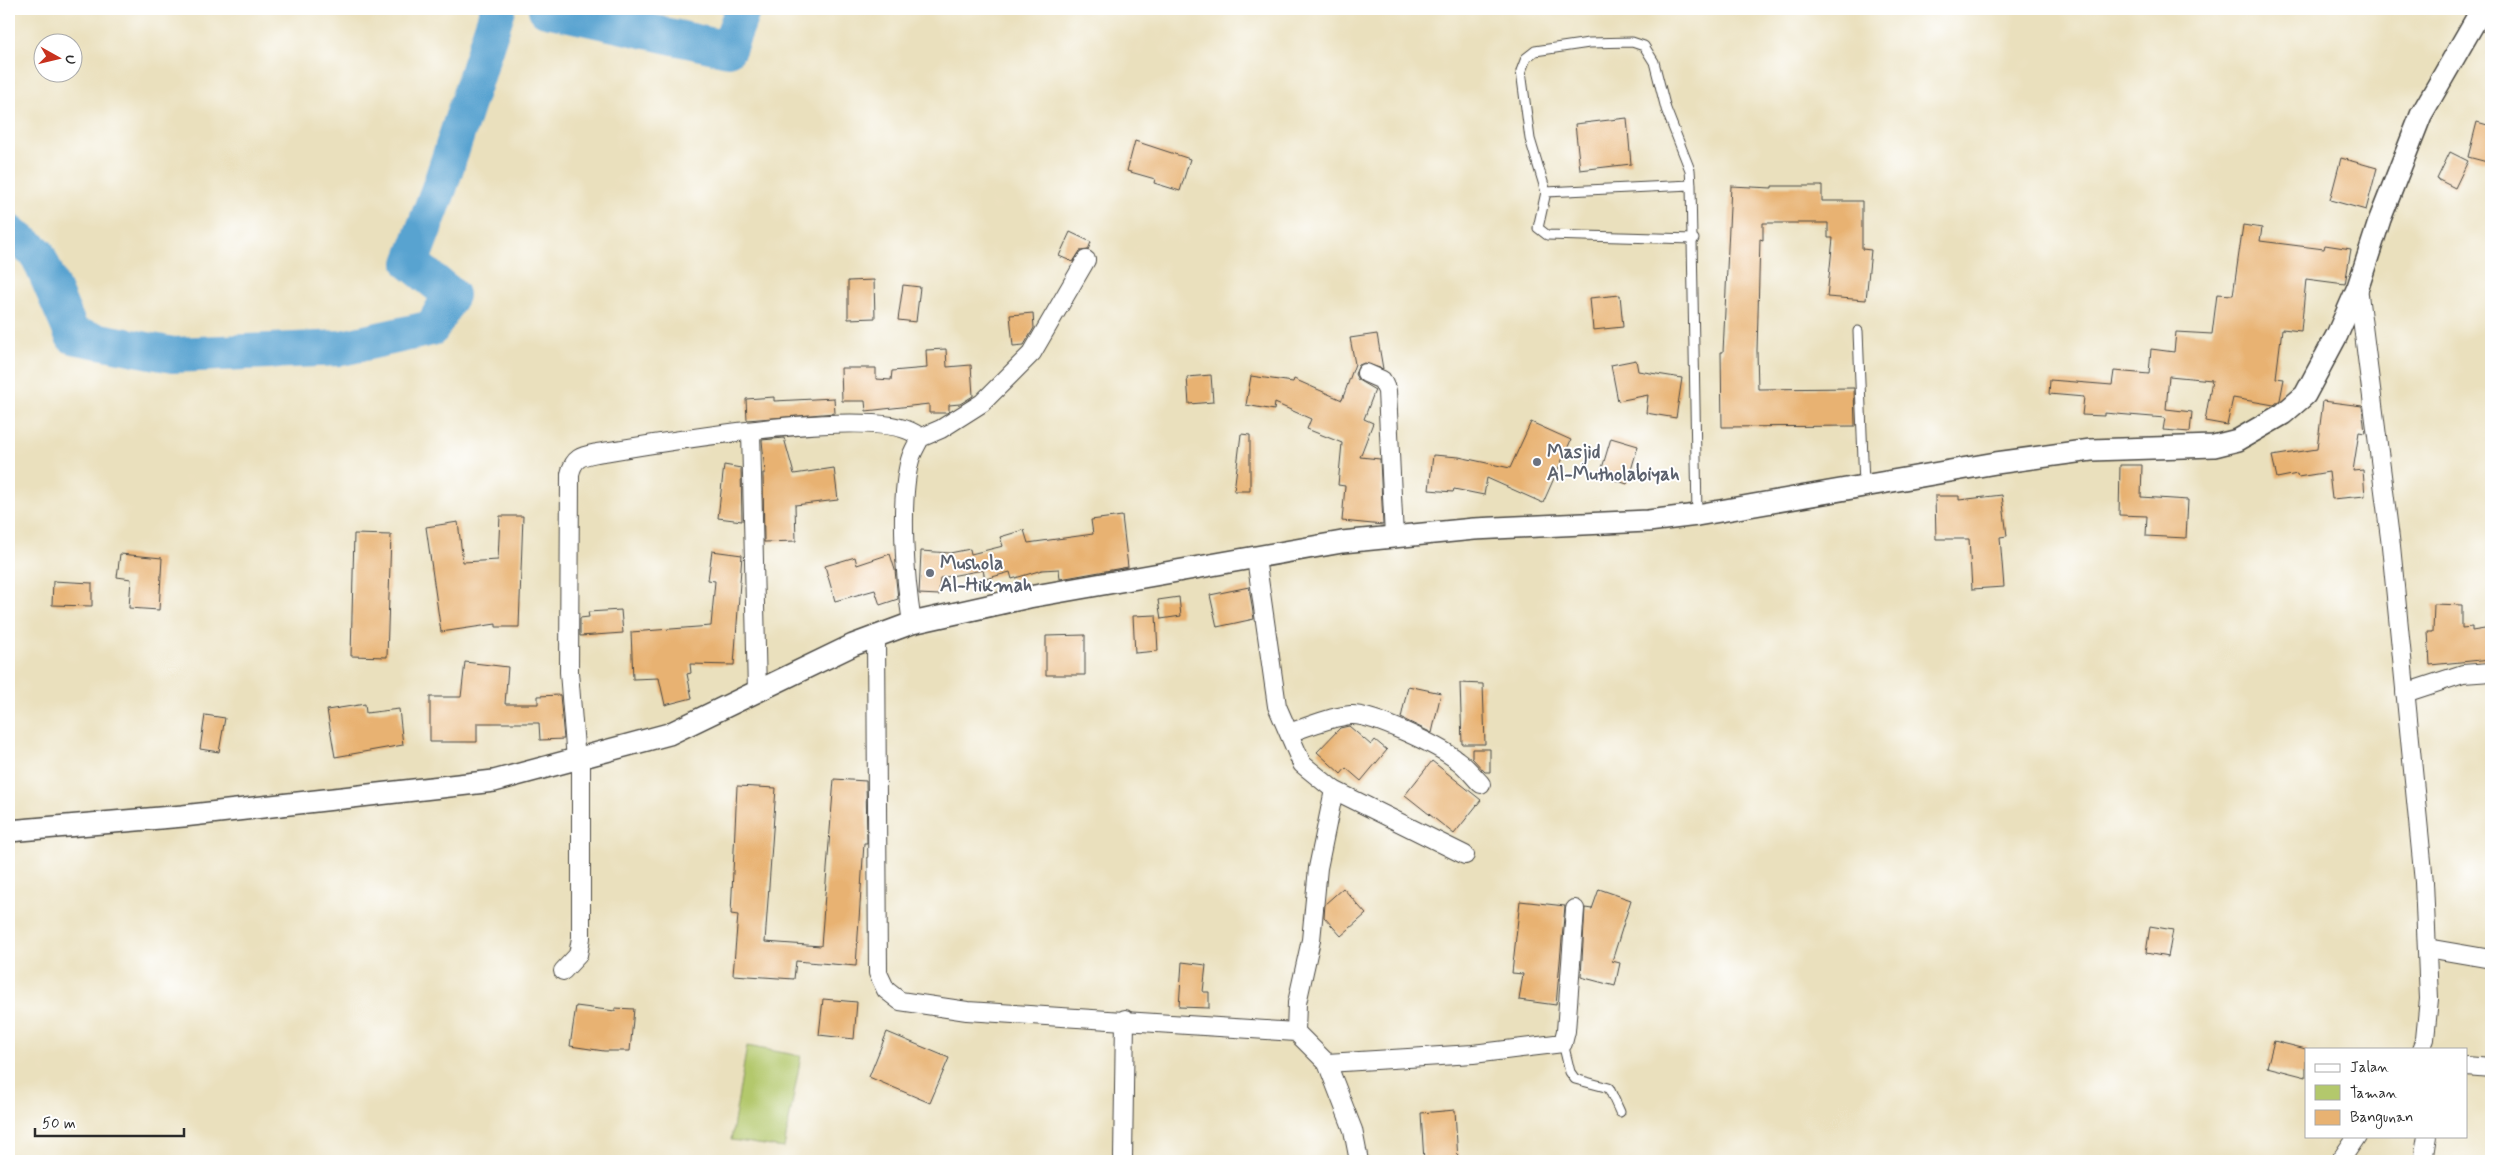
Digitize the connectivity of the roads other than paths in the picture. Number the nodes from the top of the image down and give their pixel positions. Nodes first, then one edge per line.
1 (2482, 9) edge
2 (1691, 185) junction
3 (1546, 192) junction
4 (1694, 238) junction
5 (1086, 260) dead end
6 (2358, 287) junction
7 (1858, 331) dead end
8 (1366, 373) dead end
9 (751, 431) junction
10 (920, 438) junction
11 (1864, 485) junction
12 (1697, 515) junction
13 (1394, 537) junction
14 (1256, 558) junction
15 (912, 622) junction
16 (876, 635) junction
17 (2491, 672) edge
18 (757, 692) junction
19 (2406, 693) junction
20 (1289, 733) junction
21 (579, 760) junction
22 (1481, 784) dead end
23 (1334, 790) junction
24 (9, 832) edge
25 (1465, 855) dead end
26 (1575, 909) dead end
27 (2427, 948) junction
28 (2491, 959) edge
29 (563, 971) dead end
30 (1125, 1019) junction
31 (1296, 1032) junction
32 (1563, 1043) junction
33 (2421, 1048) edge
34 (1328, 1062) junction
35 (2468, 1066) edge
36 (2491, 1068) edge
37 (1620, 1112) dead end
38 (2356, 1138) edge
39 (2427, 1138) edge
40 (1123, 1158) dead end
41 (1359, 1161) edge
42 (2340, 1161) edge
43 (2423, 1161) edge

1 - 6 street
2 - 3 lane
2 - 3 lane
2 - 4 lane
3 - 4 lane
4 - 12 lane
5 - 10 street
6 - 11 street
6 - 19 street
7 - 11 lane
8 - 13 street
9 - 10 street
9 - 18 street
9 - 21 street
10 - 15 street
11 - 12 street
12 - 13 street
13 - 14 street
14 - 15 street
14 - 20 street
15 - 16 street
16 - 18 street
16 - 30 street
17 - 19 street
18 - 21 street
19 - 27 street
20 - 22 street
20 - 23 street
21 - 24 street
21 - 29 street
23 - 25 street
23 - 31 street
26 - 32 street
27 - 28 street
27 - 33 street
30 - 31 street
30 - 40 street
31 - 34 street
32 - 34 street
32 - 37 lane
34 - 41 street
35 - 36 street
38 - 42 street
39 - 43 street

